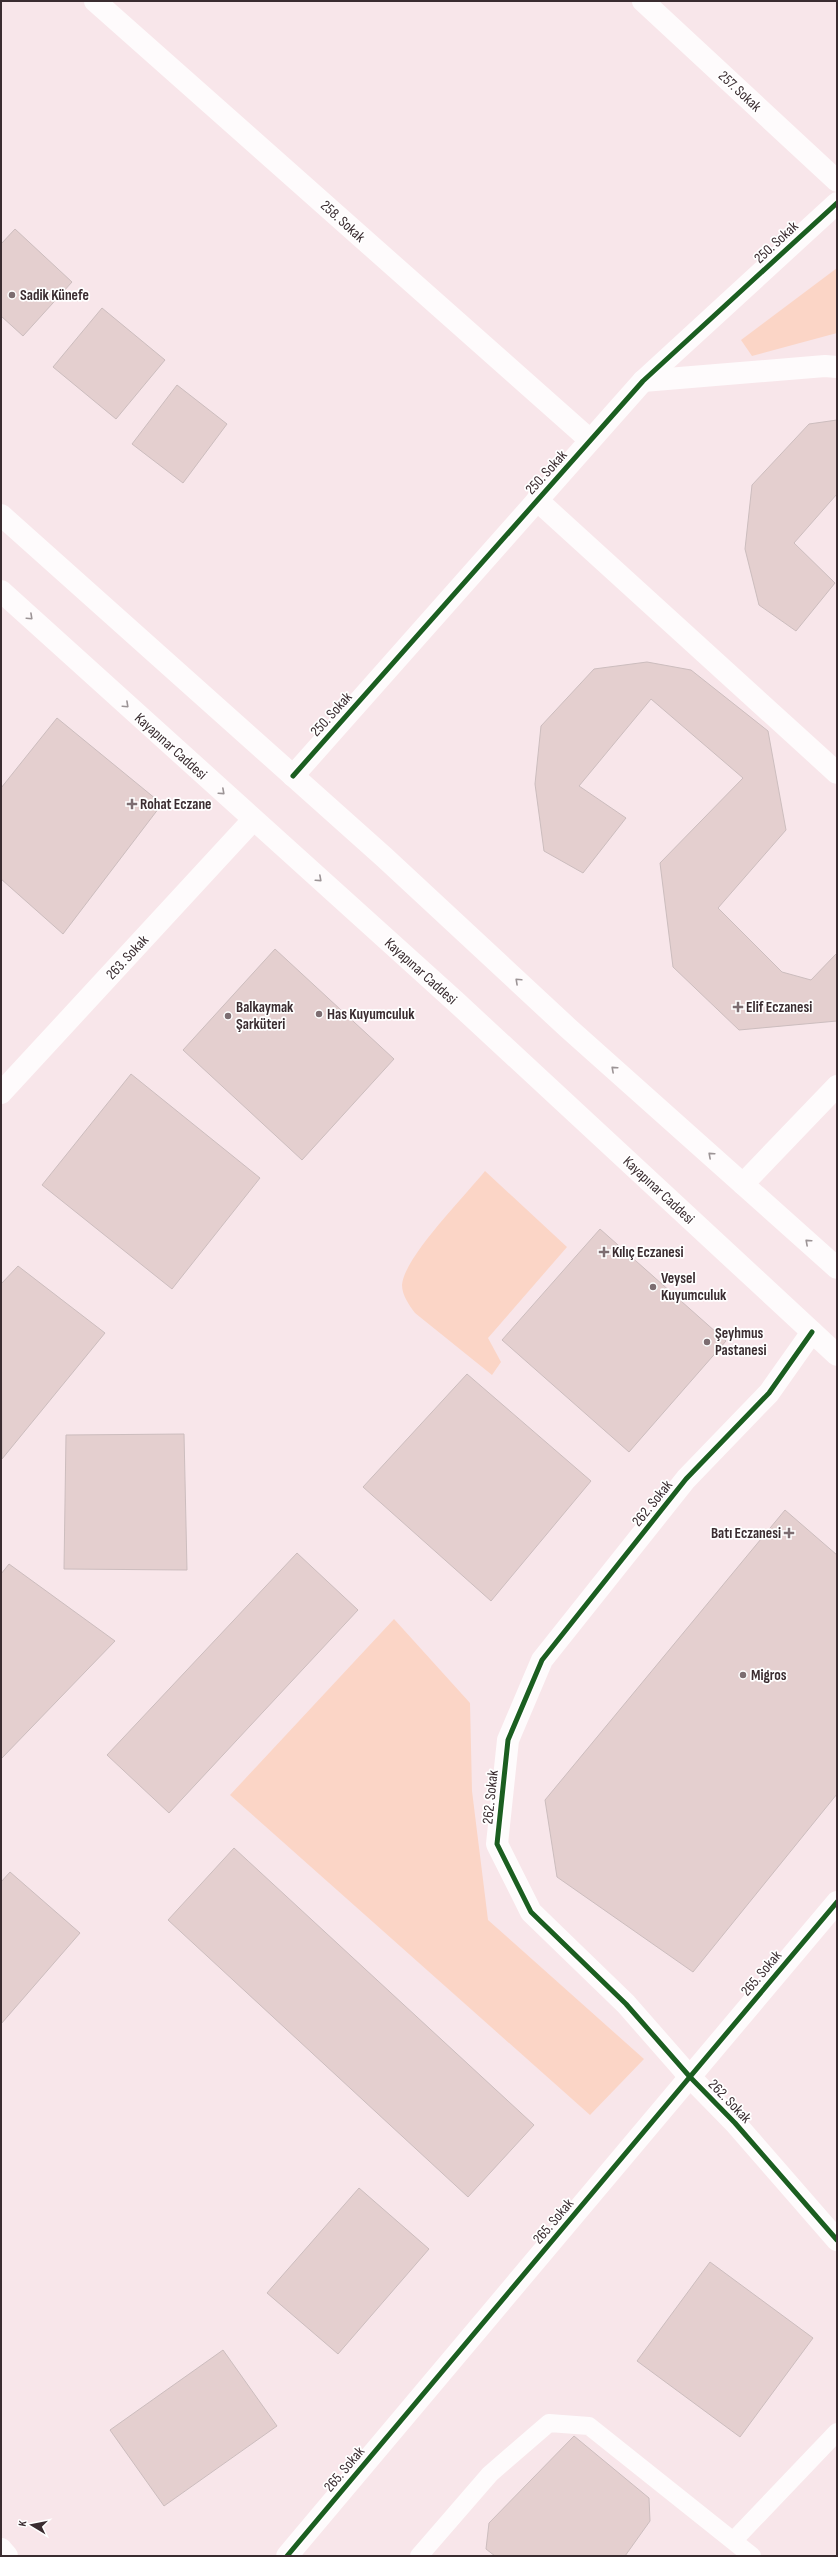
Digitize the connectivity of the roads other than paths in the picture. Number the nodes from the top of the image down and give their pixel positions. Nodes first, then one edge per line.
1 (95, 1) edge
2 (643, 1) edge
3 (837, 181) edge
4 (837, 203) edge
5 (833, 365) edge
6 (643, 381) junction
7 (590, 440) junction
8 (537, 500) junction
9 (1, 515) edge
10 (1, 591) edge
11 (837, 773) edge
12 (293, 776) junction
13 (253, 820) junction
14 (837, 1086) edge
15 (1, 1093) edge
16 (743, 1184) junction
17 (837, 1268) edge
18 (812, 1332) junction
19 (837, 1355) edge
20 (837, 1902) edge
21 (690, 2077) junction
22 (837, 2240) edge
23 (837, 2432) edge
24 (734, 2540) junction
25 (1, 2549) edge
26 (7, 2556) edge
27 (287, 2556) edge
28 (419, 2556) edge
29 (752, 2556) edge

1 - 7 street, 258. Sokak
2 - 3 street, 257. Sokak
4 - 6 street, 250. Sokak
5 - 6 street
6 - 7 street, 250. Sokak
7 - 8 street, 250. Sokak
8 - 11 street
8 - 12 street, 250. Sokak
9 - 12 street
10 -> 13 street, Kayapınar Caddesi
16 -> 12 street
13 - 15 street, 263. Sokak
13 -> 18 street, Kayapınar Caddesi
14 - 16 street
17 -> 16 street
18 - 19 street, Kayapınar Caddesi
18 - 21 street, 262. Sokak
20 - 21 street, 265. Sokak
21 - 22 street, 262. Sokak
21 - 27 street, 265. Sokak
23 - 24 lane
24 - 28 lane
24 - 29 lane
25 - 26 street

